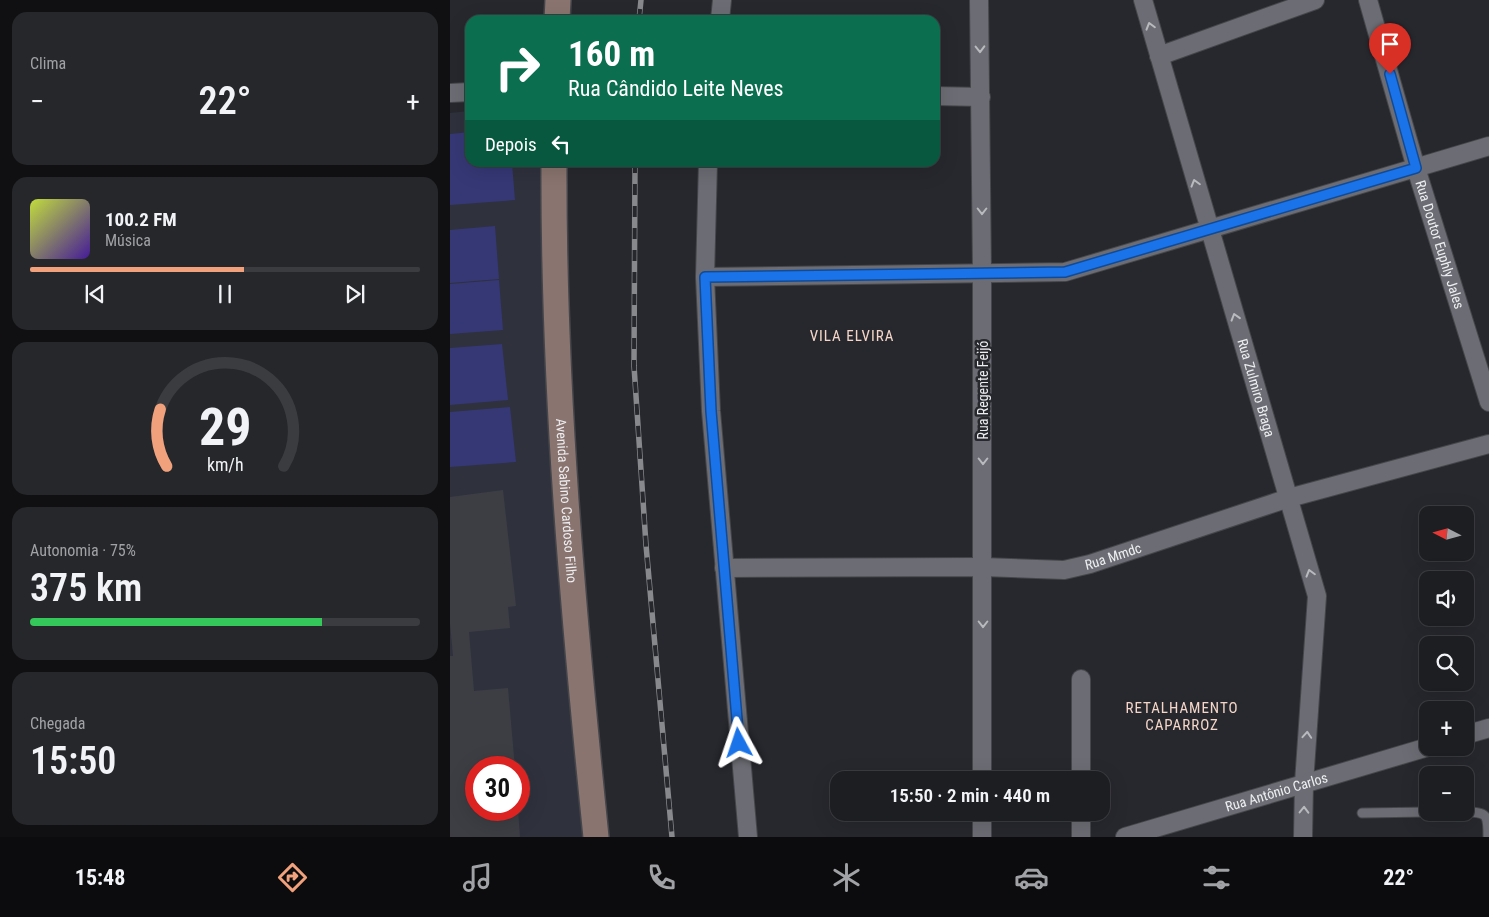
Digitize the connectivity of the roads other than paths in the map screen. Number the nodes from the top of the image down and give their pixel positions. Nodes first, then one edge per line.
1 (558, 0) edge
2 (722, 0) edge
3 (979, 0) edge
4 (1143, 0) edge
5 (1315, 0) edge
6 (1368, 0) edge
7 (557, 15) edge
8 (720, 15) edge
9 (1159, 56) junction
10 (465, 92) edge
11 (450, 93) edge
12 (940, 96) edge
13 (981, 97) junction
14 (1489, 146) edge
15 (554, 167) edge
16 (708, 167) edge
17 (1416, 168) junction
18 (1209, 229) junction
19 (982, 273) junction
20 (705, 277) junction
21 (1489, 402) edge
22 (1489, 444) edge
23 (1289, 498) junction
24 (983, 567) junction
25 (724, 568) junction
26 (1081, 679) dead end
27 (1489, 728) edge
28 (1474, 732) edge
29 (1419, 749) edge
30 (982, 771) edge
31 (1081, 771) edge
32 (1304, 783) junction
33 (1419, 812) edge
34 (1474, 812) edge
35 (1362, 813) dead end
36 (982, 821) edge
37 (1081, 821) edge
38 (596, 837) edge
39 (748, 837) edge
40 (982, 837) edge
41 (1082, 837) edge
42 (1125, 837) edge
43 (1304, 837) edge
44 (1488, 837) edge

1 - 7 main road
2 - 8 street
3 -> 13 street, Rua Regente Feijó
9 -> 4 street, Rua Zulmiro Braga
5 - 9 street
6 - 17 street, Rua Doutor Euphly Jales
18 -> 9 street, Rua Zulmiro Braga
10 - 11 street
12 - 13 street
13 -> 19 street, Rua Regente Feijó
14 - 17 street
15 - 38 main road, Avenida Sabino Cardoso Filho
16 - 20 street
17 - 18 street
17 - 21 street, Rua Doutor Euphly Jales
18 - 19 street
23 -> 18 street, Rua Zulmiro Braga
19 - 20 street
19 -> 24 street, Rua Regente Feijó
20 - 25 street
22 - 23 street, Rua Mmdc
23 - 24 street, Rua Mmdc
32 -> 23 street, Rua Zulmiro Braga
24 - 25 street, Rua Mmdc
24 -> 30 street, Rua Regente Feijó
25 - 39 street
26 - 31 street
27 - 28 street
29 - 32 street, Rua Antônio Carlos
32 - 42 street, Rua Antônio Carlos
43 -> 32 street, Rua Zulmiro Braga
33 - 35 lane
34 - 44 lane
36 - 40 street
37 - 41 street

